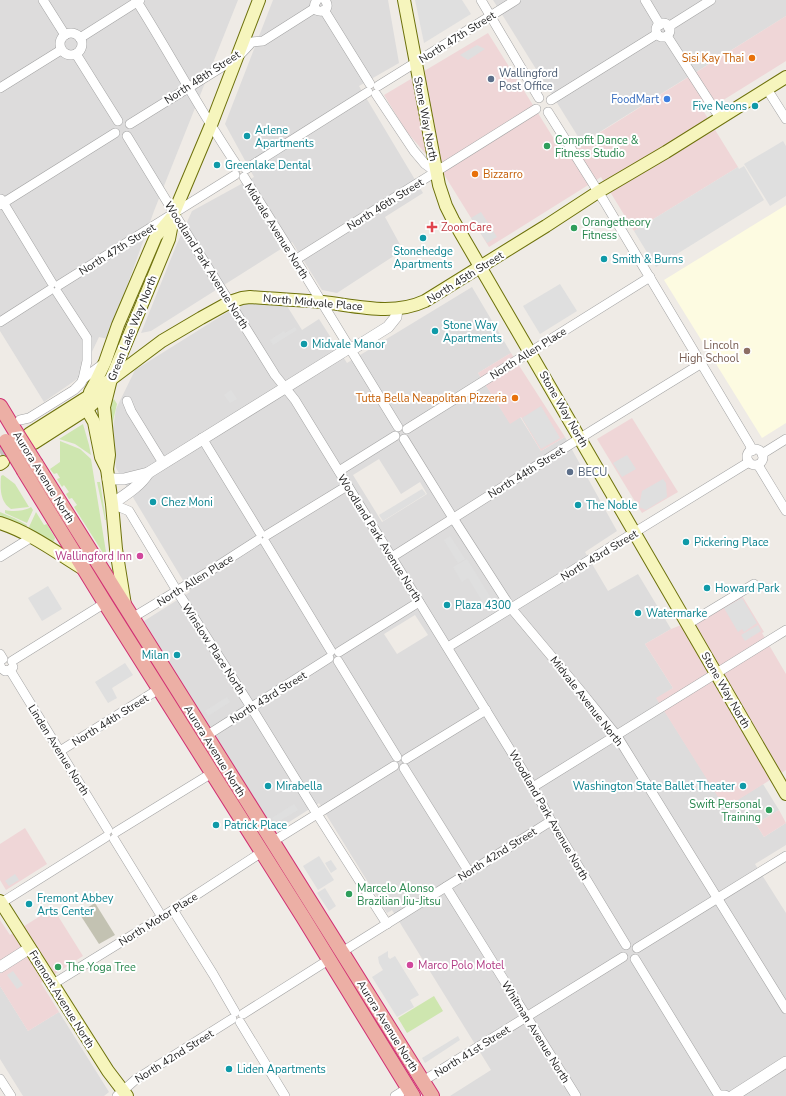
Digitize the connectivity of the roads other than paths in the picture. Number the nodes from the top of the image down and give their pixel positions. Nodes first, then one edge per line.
1 (43, 0) edge
2 (258, 0) edge
3 (404, 0) edge
4 (481, 0) edge
5 (516, 0) edge
6 (645, 0) edge
7 (711, 0) edge
8 (138, 1) edge
9 (323, 3) edge
10 (491, 16) junction
11 (663, 30) junction
12 (65, 35) junction
13 (80, 38) junction
14 (61, 50) junction
15 (76, 54) junction
16 (238, 57) junction
17 (416, 63) junction
18 (786, 77) edge
19 (0, 88) edge
20 (189, 88) junction
21 (373, 89) junction
22 (768, 89) junction
23 (540, 98) junction
24 (551, 100) junction
25 (536, 109) junction
26 (548, 112) junction
27 (720, 118) junction
28 (786, 119) edge
29 (118, 121) junction
30 (130, 124) junction
31 (211, 125) junction
32 (115, 133) junction
33 (127, 136) junction
34 (241, 172) junction
35 (436, 172) junction
36 (598, 192) junction
37 (1, 202) edge
38 (174, 213) junction
39 (295, 260) junction
40 (481, 267) junction
41 (650, 277) junction
42 (55, 288) junction
43 (230, 302) junction
44 (322, 302) junction
45 (397, 309) junction
46 (0, 322) edge
47 (349, 348) junction
48 (530, 352) junction
49 (105, 362) junction
50 (702, 364) junction
51 (83, 379) junction
52 (111, 379) junction
53 (285, 387) junction
54 (127, 401) dead end
55 (85, 403) junction
56 (0, 406) edge
57 (16, 432) edge
58 (401, 433) junction
59 (202, 438) junction
60 (580, 438) junction
61 (786, 439) edge
62 (752, 451) junction
63 (762, 454) junction
64 (164, 463) junction
65 (754, 463) junction
66 (30, 468) junction
67 (339, 471) junction
68 (148, 472) junction
69 (108, 474) junction
70 (348, 486) junction
71 (112, 504) junction
72 (786, 511) edge
73 (452, 518) junction
74 (0, 523) edge
75 (635, 532) junction
76 (32, 537) junction
77 (262, 538) junction
78 (0, 557) edge
79 (392, 557) junction
80 (85, 570) junction
81 (754, 584) dead end
82 (177, 591) junction
83 (419, 602) junction
84 (105, 603) junction
85 (511, 608) junction
86 (128, 613) junction
87 (688, 624) junction
88 (786, 630) edge
89 (448, 647) junction
90 (334, 655) junction
91 (3, 664) edge
92 (716, 673) junction
93 (160, 689) junction
94 (252, 707) junction
95 (486, 710) junction
96 (206, 736) junction
97 (616, 736) junction
98 (60, 751) junction
99 (400, 763) junction
100 (212, 773) junction
101 (533, 787) junction
102 (786, 794) edge
103 (317, 814) junction
104 (551, 821) junction
105 (111, 835) junction
106 (267, 847) junction
107 (786, 856) edge
108 (469, 872) junction
109 (446, 887) junction
110 (717, 898) junction
111 (1, 902) edge
112 (173, 910) junction
113 (162, 917) junction
114 (387, 924) junction
115 (626, 945) junction
116 (30, 948) junction
117 (638, 948) junction
118 (342, 952) junction
119 (623, 957) junction
120 (330, 960) junction
121 (635, 960) junction
122 (0, 967) edge
123 (54, 984) junction
124 (786, 1009) edge
125 (237, 1017) junction
126 (527, 1017) junction
127 (786, 1062) edge
128 (0, 1079) edge
129 (423, 1081) junction
130 (411, 1092) edge
131 (122, 1094) edge
132 (11, 1096) edge
133 (285, 1096) edge
134 (395, 1096) edge
135 (432, 1096) edge
136 (576, 1096) edge
137 (719, 1096) edge
138 (725, 1096) edge
139 (733, 1096) edge

1 - 12 street
2 - 16 main road, Green Lake Way North
3 - 17 main road, Stone Way North
4 - 10 street
5 - 10 street, North 47th Street
6 - 11 street
7 - 11 street
8 - 13 street
8 - 20 street, Midvale Avenue North
9 - 16 street, North 48th Street
9 - 21 street
10 - 17 street, North 47th Street
10 - 23 street
11 - 24 street
11 - 27 street
12 - 13 street
12 - 14 street
13 - 15 street
14 - 15 street
14 - 19 street
15 - 29 street
16 - 20 street, North 48th Street
16 - 31 main road, Green Lake Way North
17 - 21 street, North 47th Street
17 - 35 main road, Stone Way North
18 - 22 main road, North 45th Street
20 - 30 street, North 48th Street
20 - 31 street, Midvale Avenue North
21 - 34 street, North 47th Street
21 - 35 street
22 - 27 main road, North 45th Street
22 - 28 street
23 - 24 street
23 - 25 street
24 - 26 street
25 - 26 street
25 - 35 street, North 46th Street
26 - 36 street
27 - 36 main road, North 45th Street
29 - 30 street
29 - 32 street
30 - 33 street
31 - 34 street, Midvale Avenue North
31 - 38 main road, Green Lake Way North
32 - 33 street
32 - 37 street
33 - 38 street, Woodland Park Avenue North
34 - 38 street, North 47th Street
34 - 39 street, Midvale Avenue North
35 - 39 street, North 46th Street
35 - 40 main road, Stone Way North
36 - 40 main road, North 45th Street
36 - 41 street
37 - 42 street
38 - 42 street, North 47th Street
38 - 43 street, Woodland Park Avenue North
38 - 49 main road, Green Lake Way North
38 - 52 main road, Green Lake Way North
39 - 44 street, Midvale Avenue North
40 - 45 main road, North 45th Street
40 - 48 main road, Stone Way North
41 - 48 street, North Allen Place
41 - 50 street
42 - 46 street, North 47th Street
42 - 51 street
43 - 44 main road, North Midvale Place
43 - 52 main road
43 - 53 street, Woodland Park Avenue North
44 - 45 main road, North Midvale Place
44 - 47 street, Midvale Avenue North
45 - 47 street
47 - 53 street
47 - 58 street, Midvale Avenue North
48 - 58 street, North Allen Place
48 - 60 main road, Stone Way North
49 - 51 street
49 - 55 main road, Green Lake Way North
50 - 60 street, North 44th Street
50 - 62 street
51 - 57 street
52 - 55 main road
52 - 69 main road, Green Lake Way North
53 - 59 street
53 - 67 street, Woodland Park Avenue North
54 - 64 street
55 - 57 main road
55 - 69 main road, Green Lake Way North
56 - 57 highway, Aurora Avenue North
57 - 66 highway, Aurora Avenue North, bridge
58 - 67 street, North Allen Place
58 - 73 street, Midvale Avenue North
59 - 64 street
59 - 77 street
60 - 73 street, North 44th Street
60 - 75 main road, Stone Way North
61 - 63 street
62 - 63 street
62 - 65 street
63 - 65 street
64 - 68 street
65 - 72 street
65 - 75 street, North 43rd Street
66 - 80 highway, Aurora Avenue North
66 - 86 highway, Aurora Avenue North
67 - 70 street, Woodland Park Avenue North
68 - 69 street
68 - 71 street
69 - 71 main road, Green Lake Way North
70 - 77 street, North Allen Place
70 - 79 street, Woodland Park Avenue North
71 - 82 street, Winslow Place North
71 - 86 main road, Green Lake Way North
73 - 79 street, North 44th Street
73 - 85 street, Midvale Avenue North
74 - 76 main road
75 - 85 street, North 43rd Street
75 - 87 main road, Stone Way North
76 - 78 street
76 - 80 main road
77 - 82 street, North Allen Place
77 - 90 street
79 - 83 street, Woodland Park Avenue North
80 - 84 highway, Aurora Avenue North
81 - 87 street
82 - 86 street, North Allen Place
82 - 94 street, Winslow Place North
83 - 89 street, Woodland Park Avenue North
83 - 90 street, North 43rd Street
84 - 91 street
84 - 93 highway, Aurora Avenue North
85 - 89 street, North 43rd Street
85 - 97 street, Midvale Avenue North
86 - 96 highway, Aurora Avenue North
87 - 92 main road, Stone Way North
88 - 92 street
89 - 95 street, Woodland Park Avenue North
90 - 94 street, North 43rd Street
90 - 99 street
91 - 98 street, Linden Avenue North
92 - 97 street
92 - 102 main road, Stone Way North
93 - 98 street, North 44th Street
93 - 100 highway, Aurora Avenue North
94 - 96 street, North 43rd Street
94 - 103 street, Winslow Place North
95 - 99 street, North Motor Place
95 - 101 street, Woodland Park Avenue North
96 - 106 highway, Aurora Avenue North
97 - 101 street
97 - 110 street, Midvale Avenue North
98 - 105 street, Linden Avenue North
99 - 103 street, North Motor Place
99 - 108 street
100 - 105 street
100 - 106 highway, Aurora Avenue North
101 - 104 street, Woodland Park Avenue North
103 - 106 street, North Motor Place
103 - 114 street, Winslow Place North
104 - 108 street, North 42nd Street
104 - 115 street, Woodland Park Avenue North
105 - 111 street
105 - 113 street, Linden Avenue North
106 - 112 street, North Motor Place
106 - 118 highway, Aurora Avenue North
106 - 120 highway, Aurora Avenue North
107 - 110 street
108 - 109 street, North 42nd Street
109 - 114 street, North 42nd Street
109 - 126 street, Whitman Avenue North
110 - 117 street
110 - 124 street, Midvale Avenue North
111 - 116 main road, Fremont Avenue North
112 - 113 street, North Motor Place
112 - 125 street
113 - 123 street, North Motor Place
114 - 118 street, North 42nd Street
115 - 117 street
115 - 119 street
116 - 122 street
116 - 123 main road, Fremont Avenue North
117 - 121 street
118 - 129 highway, Aurora Avenue North
119 - 121 street
119 - 126 street, North 41st Street
120 - 125 street, North 42nd Street
120 - 130 highway, Aurora Avenue North
121 - 137 street
123 - 131 main road, Fremont Avenue North
125 - 131 street, North 42nd Street
125 - 133 street
126 - 129 street, North 41st Street
126 - 136 street, Whitman Avenue North
127 - 139 street
128 - 132 street
129 - 135 highway, Aurora Avenue North
130 - 134 street
137 - 138 street

